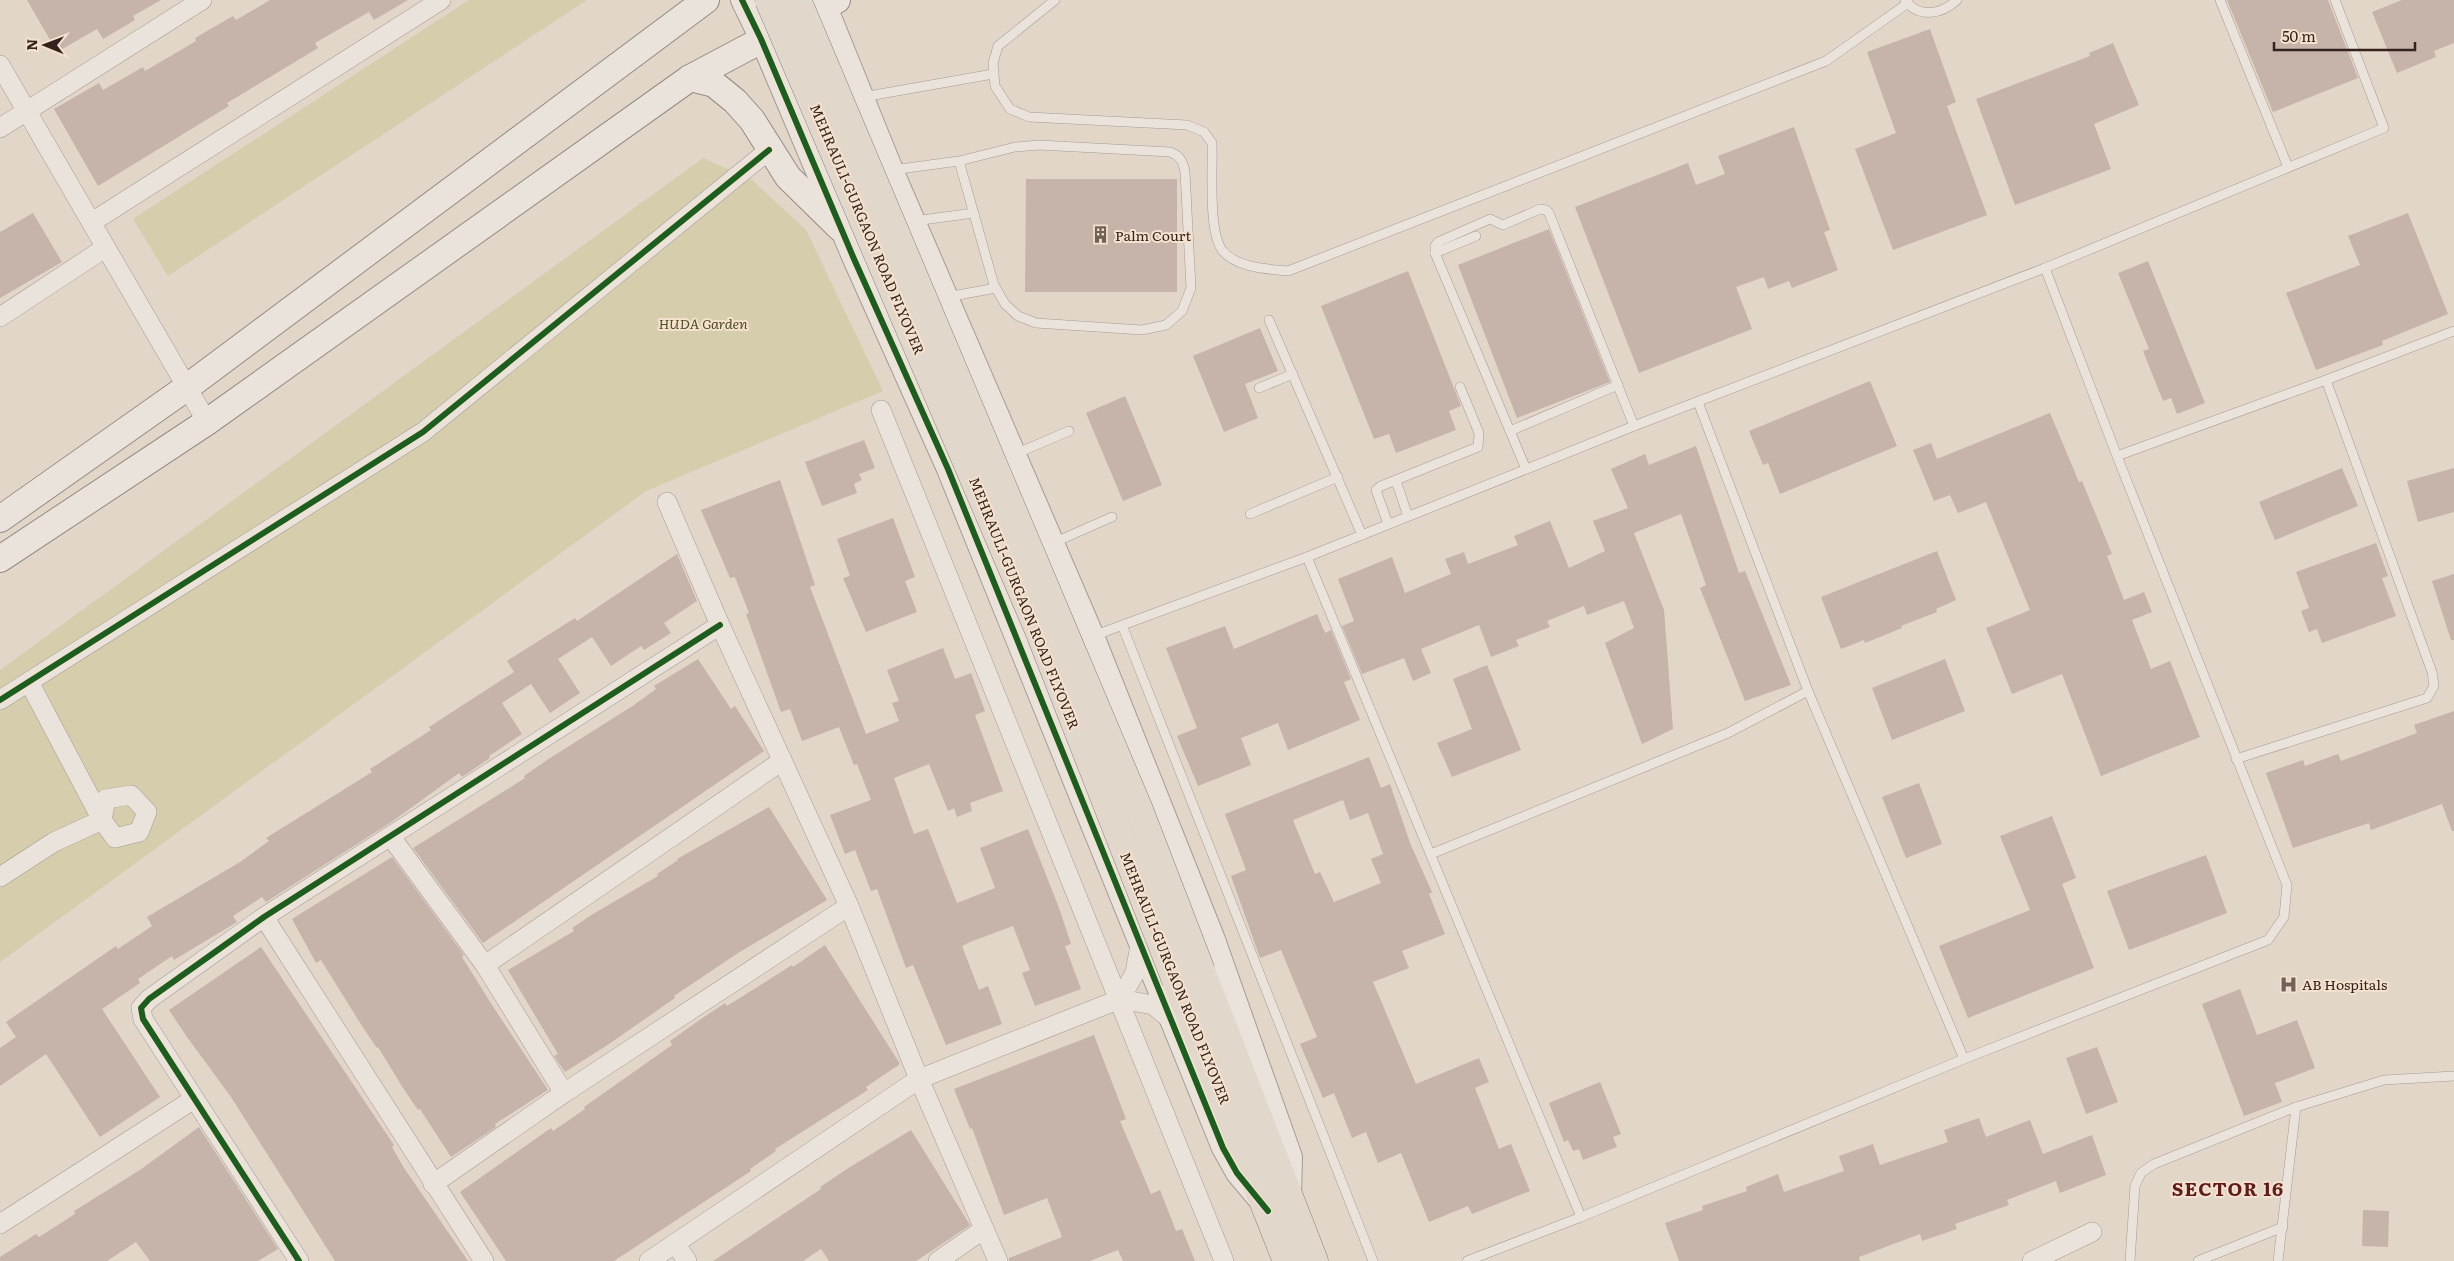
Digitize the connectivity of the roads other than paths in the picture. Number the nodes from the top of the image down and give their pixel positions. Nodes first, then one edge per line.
1 (202, 0) edge
2 (441, 0) edge
3 (706, 0) edge
4 (742, 0) edge
5 (769, 0) edge
6 (797, 0) edge
7 (1055, 0) edge
8 (1957, 0) edge
9 (2220, 0) edge
10 (2335, 0) edge
11 (1906, 2) edge
12 (832, 4) edge
13 (761, 39) junction
14 (0, 64) edge
15 (993, 74) junction
16 (690, 78) junction
17 (862, 97) junction
18 (27, 110) junction
19 (871, 118) junction
20 (0, 128) edge
21 (806, 146) junction
22 (769, 150) junction
23 (959, 161) junction
24 (2288, 168) junction
25 (892, 170) junction
26 (974, 213) junction
27 (914, 221) junction
28 (92, 222) junction
29 (840, 228) junction
30 (1476, 236) dead end
31 (105, 248) junction
32 (1435, 253) junction
33 (2045, 268) junction
34 (996, 288) junction
35 (947, 297) junction
36 (0, 317) edge
37 (1270, 320) dead end
38 (2454, 331) edge
39 (1293, 374) junction
40 (2326, 380) junction
41 (1618, 385) junction
42 (1460, 387) dead end
43 (186, 388) junction
44 (1259, 388) dead end
45 (1698, 402) junction
46 (881, 410) dead end
47 (207, 422) junction
48 (1634, 426) junction
49 (1069, 431) dead end
50 (1510, 431) junction
51 (1014, 454) junction
52 (2116, 456) junction
53 (1526, 469) junction
54 (1338, 477) junction
55 (1396, 481) junction
56 (666, 502) dead end
57 (1250, 514) dead end
58 (1408, 516) junction
59 (1112, 517) dead end
60 (0, 519) edge
61 (1388, 524) junction
62 (1362, 535) junction
63 (1053, 543) junction
64 (1307, 556) junction
65 (0, 559) edge
66 (1122, 625) junction
67 (720, 626) junction
68 (1093, 636) junction
69 (29, 682) junction
70 (1808, 691) junction
71 (0, 700) edge
72 (2236, 759) junction
73 (782, 761) junction
74 (391, 837) junction
75 (1430, 854) junction
76 (0, 877) edge
77 (849, 906) junction
78 (264, 917) junction
79 (1140, 945) junction
80 (485, 965) junction
81 (1189, 975) junction
82 (1120, 999) junction
83 (1170, 1019) junction
84 (1964, 1059) junction
85 (2454, 1076) edge
86 (919, 1079) junction
87 (564, 1093) junction
88 (194, 1099) junction
89 (2296, 1107) junction
90 (433, 1184) junction
91 (1279, 1206) junction
92 (1582, 1216) junction
93 (0, 1224) edge
94 (2282, 1227) junction
95 (984, 1229) junction
96 (2092, 1232) dead end
97 (675, 1243) junction
98 (295, 1260) edge
99 (484, 1261) edge
100 (649, 1261) edge
101 (687, 1261) edge
102 (938, 1261) edge
103 (998, 1261) edge
104 (1224, 1261) edge
105 (1287, 1261) edge
106 (1314, 1261) edge
107 (1372, 1261) edge
108 (1467, 1261) edge
109 (2032, 1261) edge
110 (2130, 1261) edge
111 (2198, 1261) edge
112 (2278, 1261) edge

1 - 18 street
2 - 28 street
3 - 43 main road
4 - 13 street
5 - 81 main road, MEHRAULI-GURGAON ROAD FLYOVER, bridge
6 - 81 main road, MEHRAULI-GURGAON ROAD FLYOVER, bridge
7 - 15 lane
8 - 11 lane
9 - 24 lane
10 - 24 lane
11 - 15 lane
12 - 13 main road
12 - 17 street
13 - 16 main road
13 - 21 street
14 - 18 street
15 - 17 lane
16 - 22 main road
16 - 47 main road
17 - 19 street
18 - 20 street
18 - 28 street
19 - 21 street
19 - 25 street
21 - 29 street
22 - 29 main road
22 - 69 street
23 - 25 lane
23 - 26 lane
23 - 34 lane
24 - 33 lane
25 - 27 street
26 - 27 lane
26 - 34 lane
27 - 35 street
28 - 31 street
29 - 79 street
30 - 32 lane
31 - 36 street
31 - 43 street
32 - 41 lane
32 - 50 lane
33 - 45 lane
33 - 52 lane
34 - 35 lane
35 - 51 street
37 - 39 lane
38 - 40 lane
39 - 44 lane
39 - 54 lane
40 - 52 lane
40 - 72 lane
41 - 48 lane
41 - 50 lane
42 - 55 lane
43 - 47 street
43 - 60 main road
45 - 48 lane
45 - 70 lane
46 - 82 street
47 - 65 main road
48 - 53 lane
49 - 51 lane
50 - 53 lane
51 - 63 street
52 - 72 lane
53 - 58 lane
54 - 57 lane
54 - 62 lane
55 - 58 lane
55 - 61 lane
56 - 67 street
58 - 61 lane
59 - 63 lane
61 - 62 lane
62 - 64 lane
63 - 68 street
64 - 66 lane
64 - 75 lane
66 - 68 lane
66 - 107 lane
67 - 73 street
67 - 74 street
68 - 91 street
69 - 71 street
69 - 76 street
70 - 75 lane
70 - 84 lane
72 - 84 lane
73 - 77 street
73 - 80 street
74 - 78 street
74 - 80 street
75 - 92 lane
77 - 86 street
77 - 87 street
78 - 88 street
78 - 90 street
79 - 82 street
79 - 83 street
80 - 87 street
81 - 91 main road, MEHRAULI-GURGAON ROAD FLYOVER
82 - 83 street
82 - 86 street
82 - 104 street
83 - 91 street
84 - 92 lane
85 - 89 lane
86 - 95 street
86 - 97 street
87 - 90 street
88 - 93 street
88 - 98 street
89 - 94 lane
89 - 110 lane
90 - 99 street
91 - 105 main road
91 - 106 main road
92 - 108 lane
94 - 111 lane
94 - 112 lane
95 - 102 street
95 - 103 street
96 - 109 street
97 - 100 street
97 - 101 street

